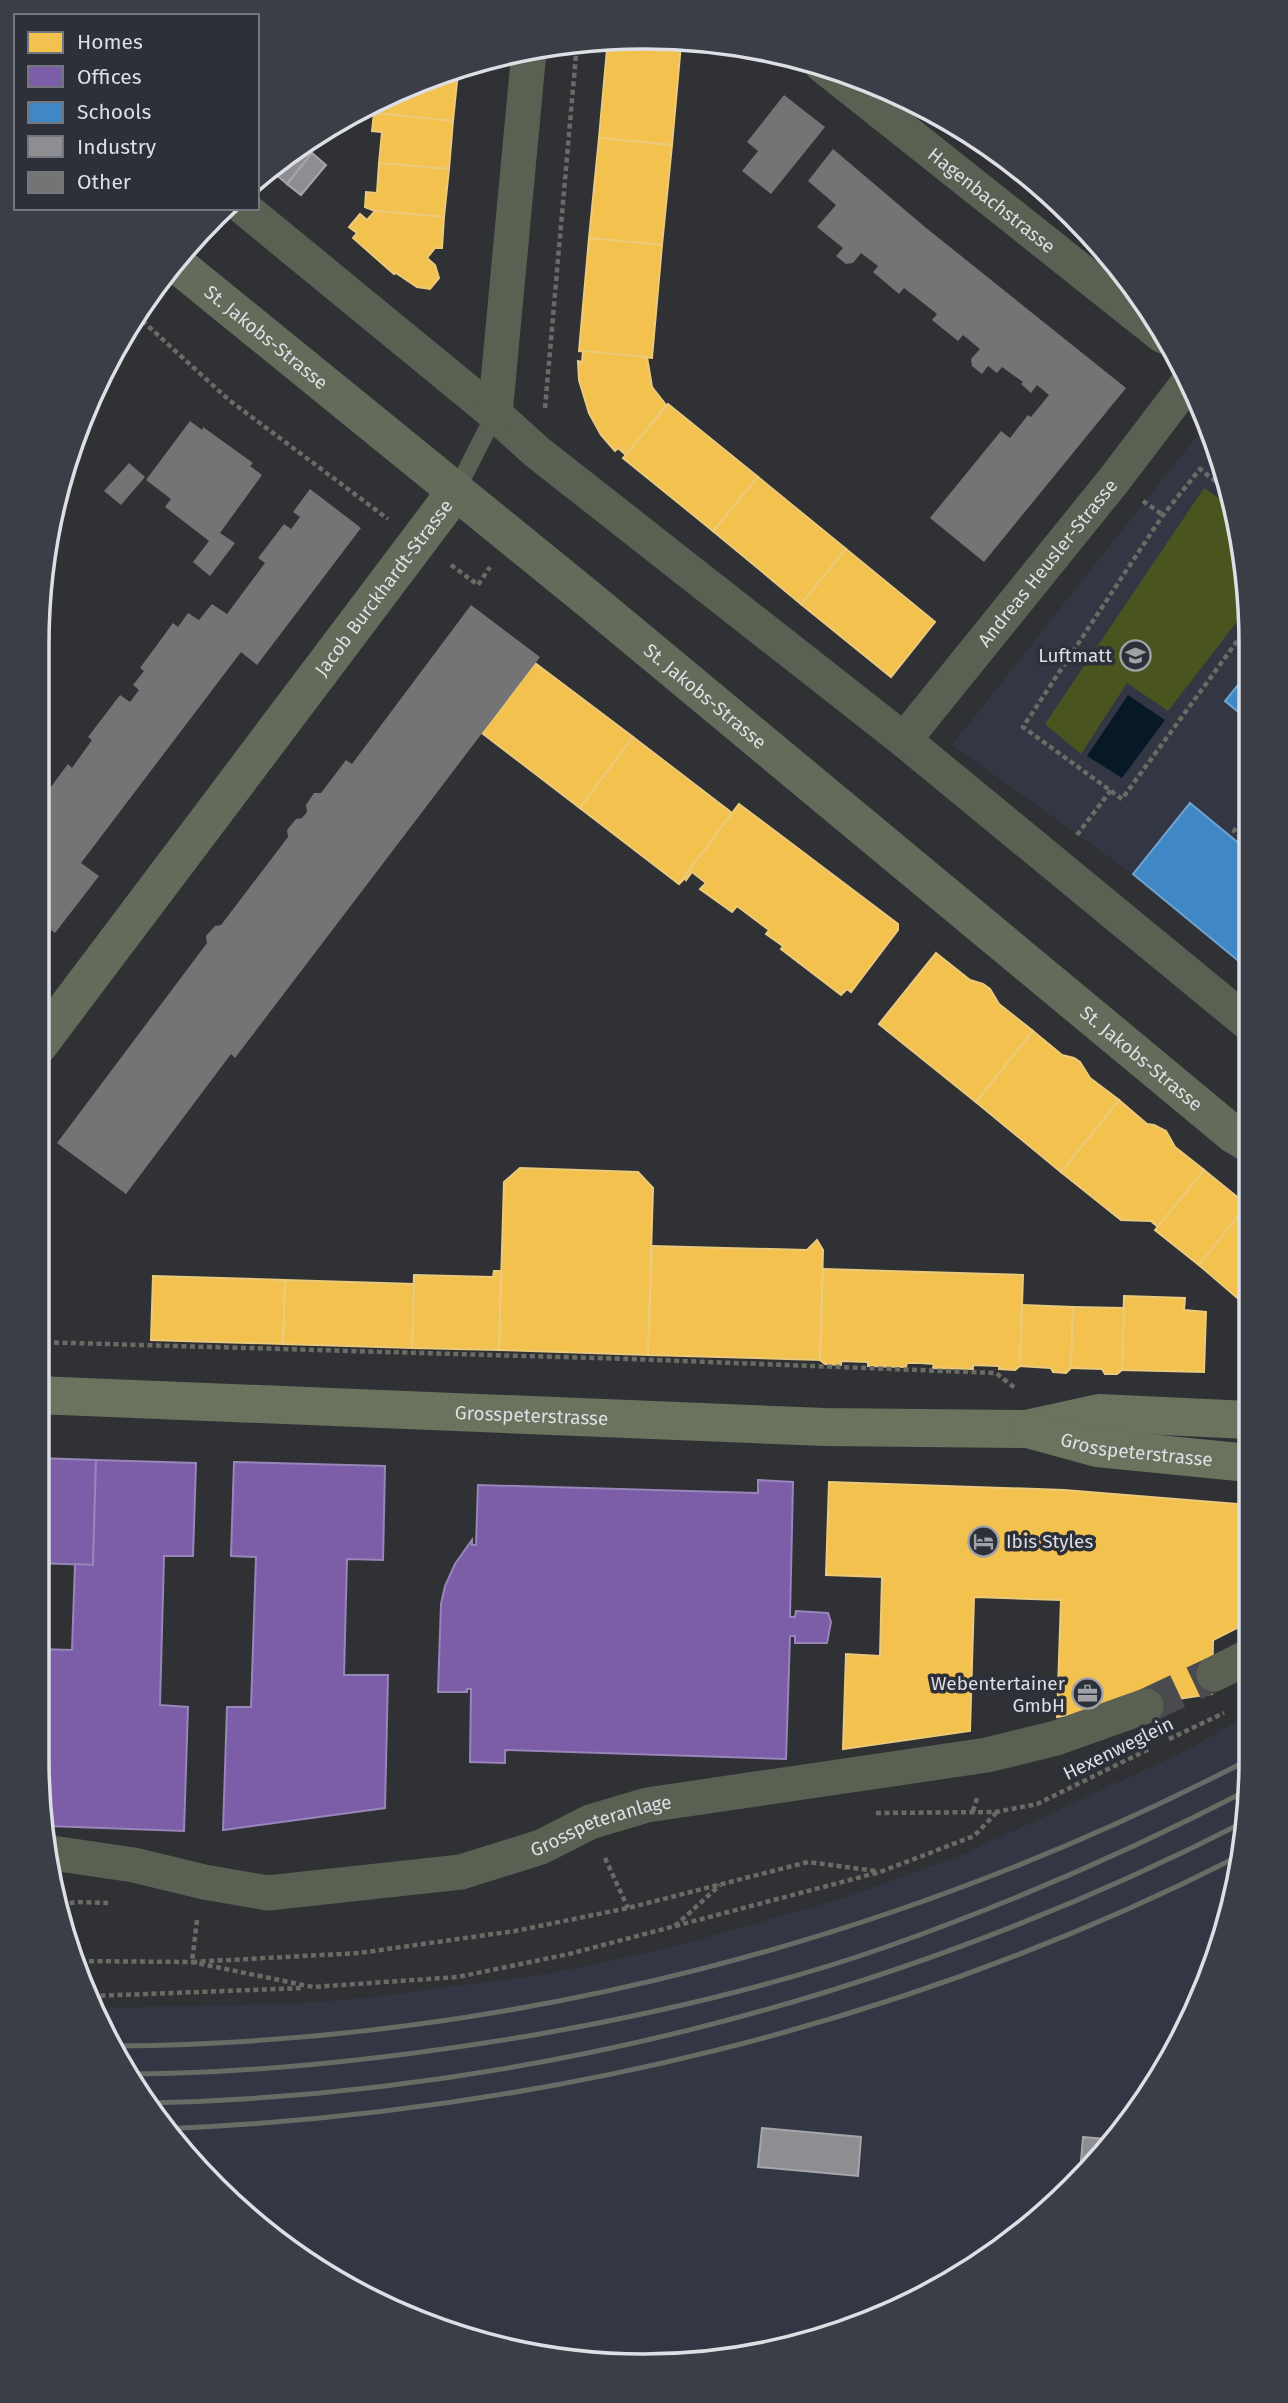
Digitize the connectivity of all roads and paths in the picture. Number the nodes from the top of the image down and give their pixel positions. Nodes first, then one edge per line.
1 (528, 60) edge
2 (848, 86) edge
3 (246, 210) edge
4 (183, 269) edge
5 (1142, 319) edge
6 (1182, 390) edge
7 (495, 414) junction
8 (1216, 482) edge
9 (457, 491) junction
10 (1239, 639) edge
11 (904, 740) junction
12 (1111, 790) junction
13 (1093, 817) dead end
14 (1239, 1016) edge
15 (49, 1030) edge
16 (1239, 1141) edge
17 (49, 1342) edge
18 (1019, 1391) dead end
19 (49, 1395) edge
20 (1239, 1420) edge
21 (1026, 1429) junction
22 (1239, 1462) edge
23 (1239, 1662) edge
24 (1214, 1674) tunnel mouth
25 (1146, 1706) tunnel mouth
26 (1236, 1707) dead end
27 (590, 1822) junction
28 (57, 1854) edge
29 (880, 1872) junction
30 (721, 1884) junction
31 (628, 1908) junction
32 (674, 1928) junction
33 (85, 1961) edge
34 (192, 1962) junction
35 (313, 1987) junction
36 (98, 1996) edge

1 - 7 street, Jacob Burckhardt-Strasse
2 - 5 street, Hagenbachstrasse
3 - 7 street
4 - 9 main road, St. Jakobs-Strasse
6 - 11 street, Andreas Heusler-Strasse
7 - 9 lane, Jacob Burckhardt-Strasse
7 - 11 street
8 - 12 path
9 - 15 main road, Jacob Burckhardt-Strasse
9 - 16 main road, St. Jakobs-Strasse
10 - 12 path
11 - 14 street
12 - 13 path
17 - 18 path
19 - 21 main road, Grosspeterstrasse
20 - 21 main road, Grosspeterstrasse
21 - 22 main road, Grosspeterstrasse
23 - 24 street
25 - 27 street, Grosspeteranlage
26 - 29 path, Hexenweglein
27 - 28 street, Grosspeteranlage
27 - 31 path
29 - 30 path
29 - 32 path
30 - 31 path
30 - 32 path
31 - 34 path
32 - 35 path
33 - 34 path
34 - 35 path
35 - 36 path

